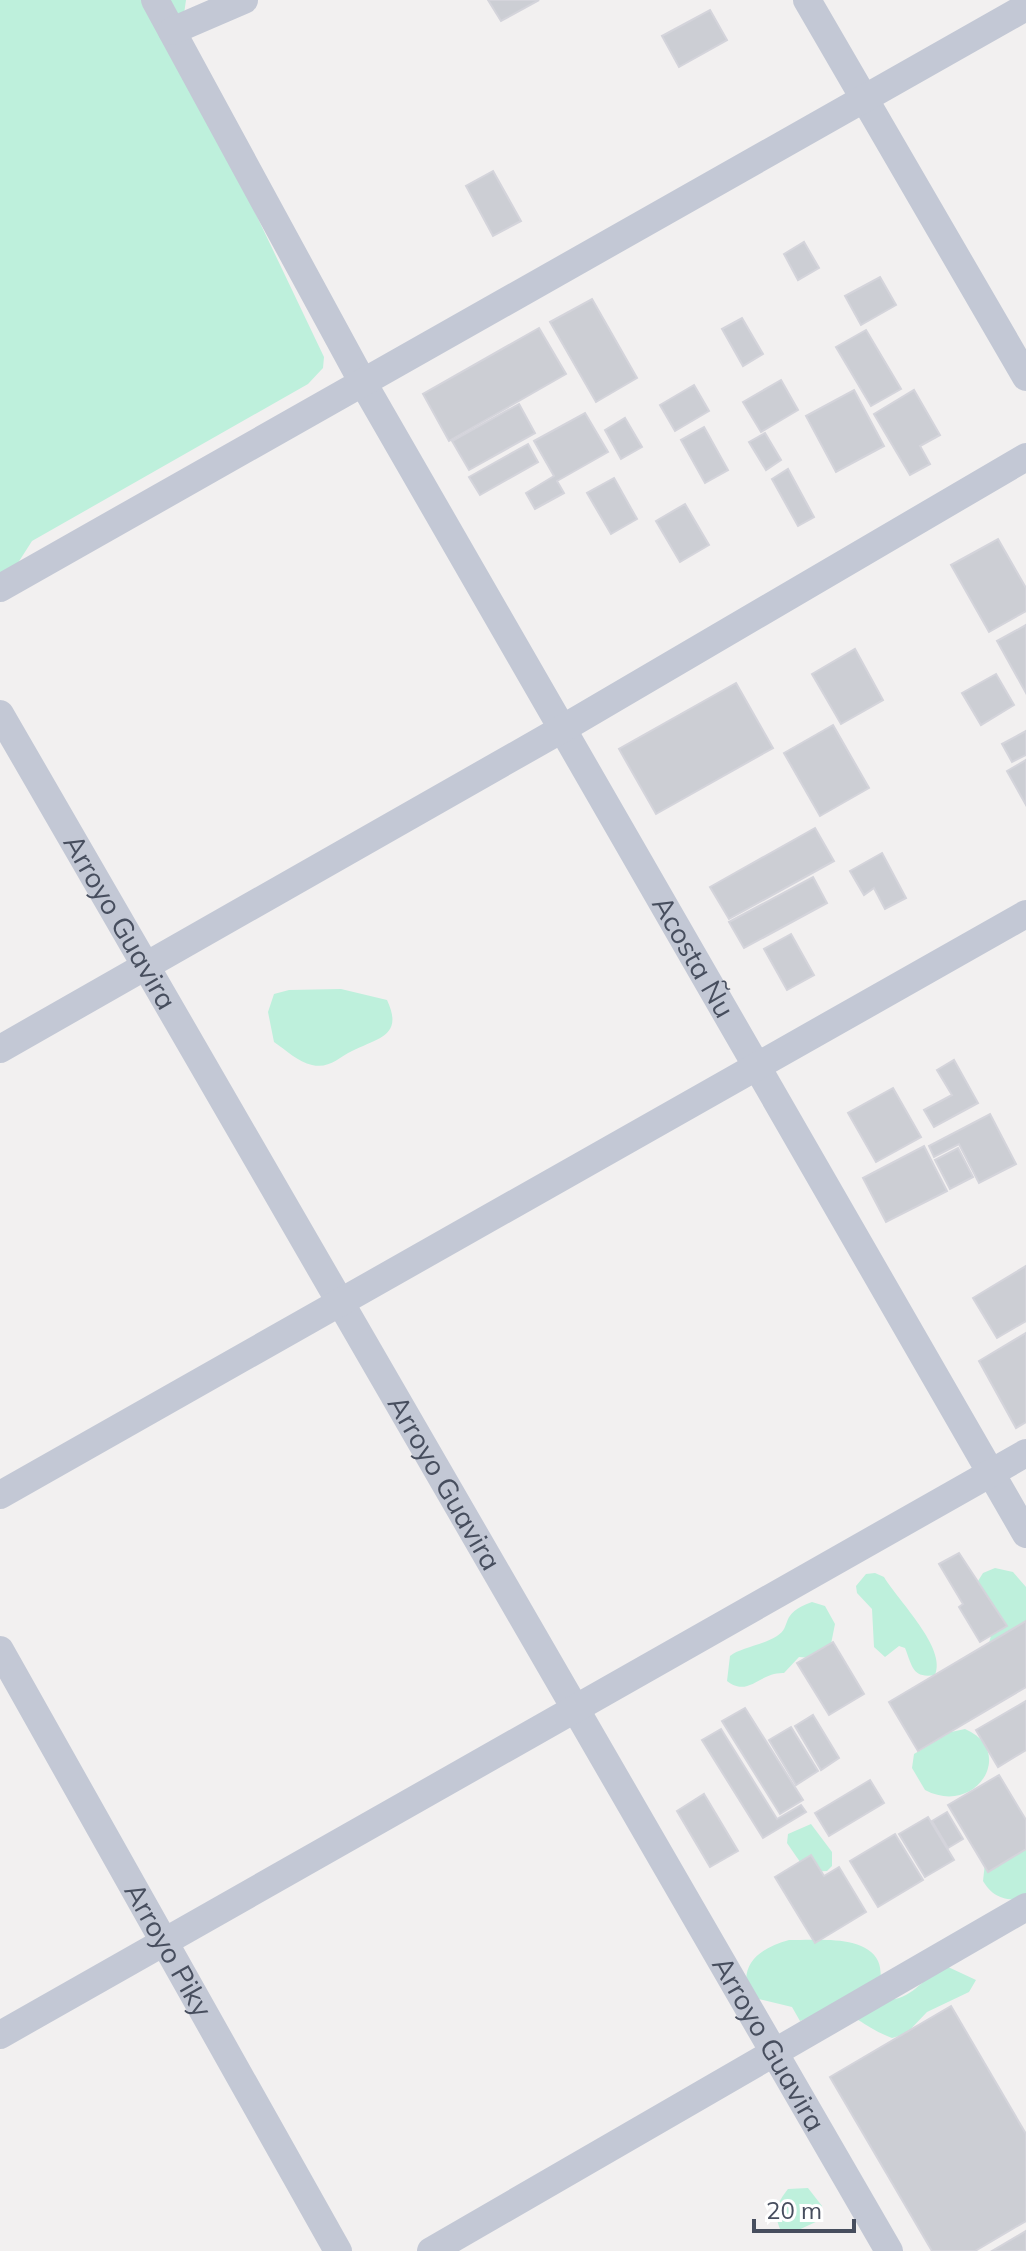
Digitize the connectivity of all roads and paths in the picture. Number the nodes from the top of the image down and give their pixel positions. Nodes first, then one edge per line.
1 (155, 0) edge
2 (244, 0) edge
3 (807, 0) edge
4 (1026, 7) edge
5 (172, 31) junction
6 (864, 99) junction
7 (1026, 377) edge
8 (362, 381) junction
9 (1026, 457) edge
10 (0, 588) edge
11 (0, 714) edge
12 (562, 729) junction
13 (1026, 914) edge
14 (146, 966) junction
15 (0, 1049) edge
16 (757, 1067) junction
17 (340, 1302) junction
18 (1026, 1453) edge
19 (991, 1473) junction
20 (0, 1495) edge
21 (1026, 1534) edge
22 (0, 1650) edge
23 (575, 1709) junction
24 (1026, 1907) edge
25 (164, 1942) junction
26 (0, 2035) edge
27 (774, 2053) junction
28 (338, 2251) edge
29 (431, 2251) edge
30 (889, 2251) edge

1 - 5 street, Acosta Ñu
2 - 5 street
3 - 6 street
4 - 6 street
5 - 8 street, Acosta Ñu
6 - 7 street
6 - 8 street
8 - 10 street
8 - 12 street, Acosta Ñu
9 - 12 street
11 - 14 street, Arroyo Guavira
12 - 14 street
12 - 16 street, Acosta Ñu
13 - 16 street
14 - 15 street
14 - 17 street, Arroyo Guavira
16 - 17 street
16 - 19 street, Acosta Ñu
17 - 20 street
17 - 23 street, Arroyo Guavira
18 - 19 street
19 - 21 street, Acosta Ñu
19 - 23 street
22 - 25 street, Arroyo Piky
23 - 25 street
23 - 27 street, Arroyo Guavira
24 - 27 street
25 - 26 street
25 - 28 street, Arroyo Piky
27 - 29 street
27 - 30 street, Arroyo Guavira

